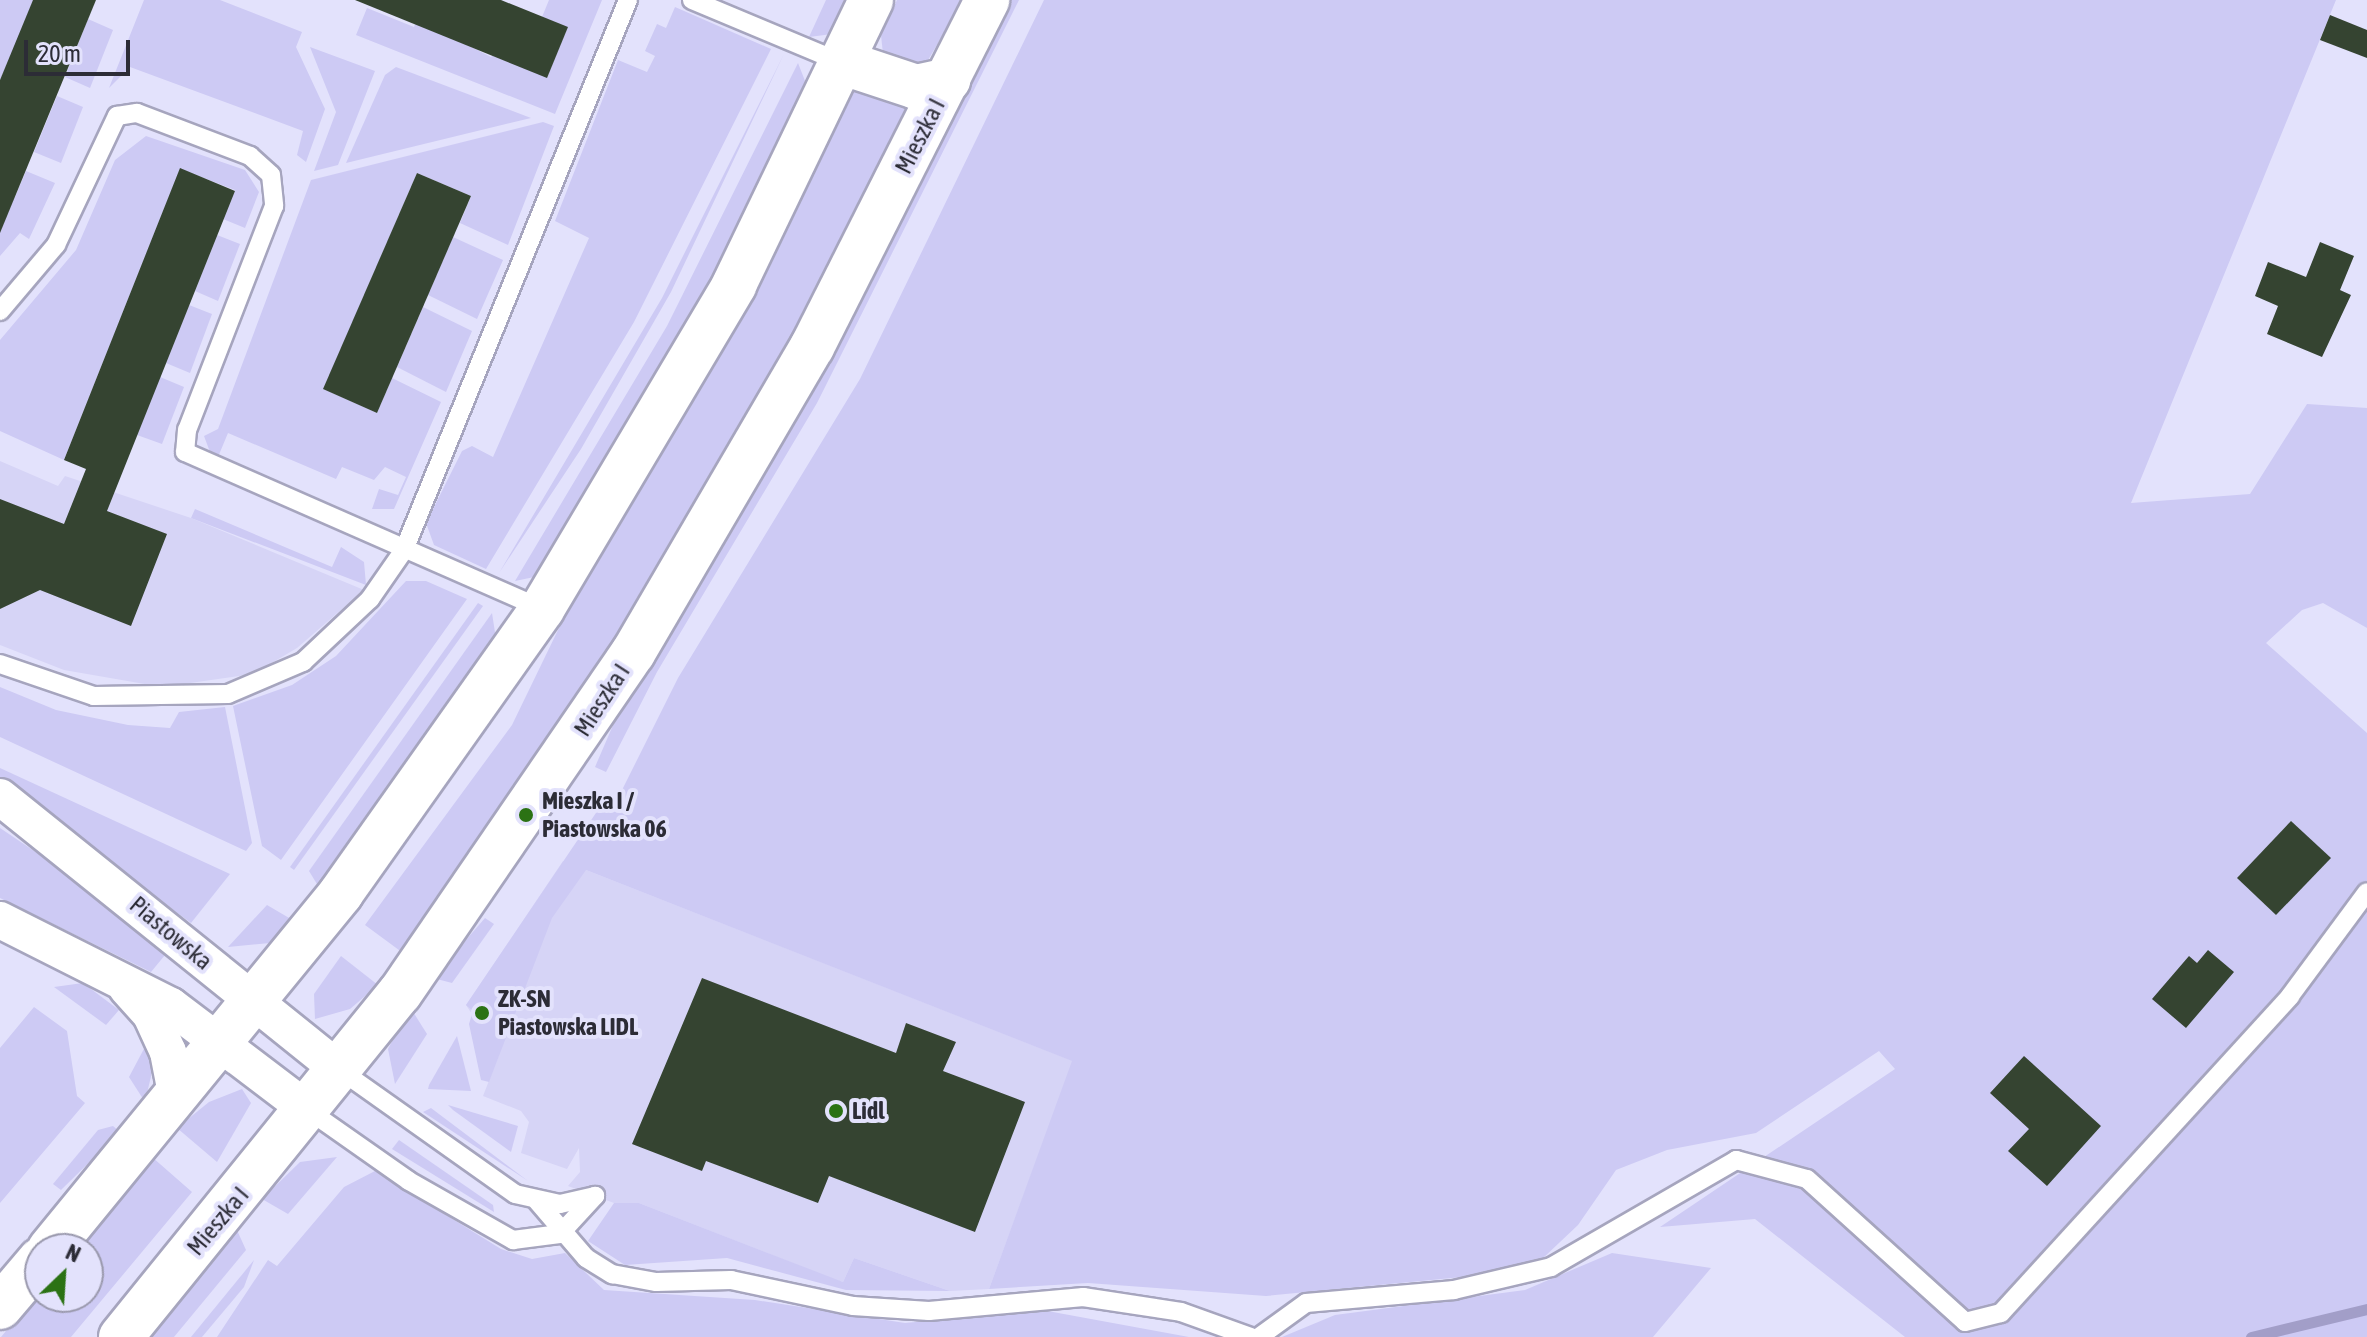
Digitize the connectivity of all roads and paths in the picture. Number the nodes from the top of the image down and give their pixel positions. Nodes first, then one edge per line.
1 (628, 0) edge
2 (692, 0) edge
3 (871, 0) edge
4 (987, 0) edge
5 (844, 63) junction
6 (948, 80) junction
7 (0, 311) edge
8 (404, 550) junction
9 (542, 609) junction
10 (0, 664) edge
11 (0, 797) edge
12 (2367, 892) edge
13 (0, 920) edge
14 (114, 976) junction
15 (255, 1002) junction
16 (222, 1042) junction
17 (340, 1070) junction
18 (168, 1110) junction
19 (308, 1110) junction
20 (537, 1201) junction
21 (64, 1233) edge
22 (560, 1234) junction
23 (24, 1279) edge
24 (0, 1307) edge
25 (121, 1337) edge
26 (1251, 1337) edge
27 (1259, 1337) edge

1 - 8 lane
2 - 5 lane
3 - 5 street
4 - 6 street, Mieszka I
5 - 6 street
5 - 9 street
6 - 17 street, Mieszka I
7 - 8 lane
8 - 9 lane
8 - 10 lane
9 - 15 street
11 - 15 street, Piastowska
12 - 27 lane
13 - 14 street
14 - 16 street
14 - 18 street
15 - 16 street
15 - 17 street, Piastowska
16 - 18 street
16 - 19 street
17 - 19 street, Mieszka I
17 - 20 lane
18 - 21 street
19 - 22 lane
19 - 25 street, Mieszka I
20 - 22 lane
20 - 22 lane
22 - 26 lane
23 - 24 street

